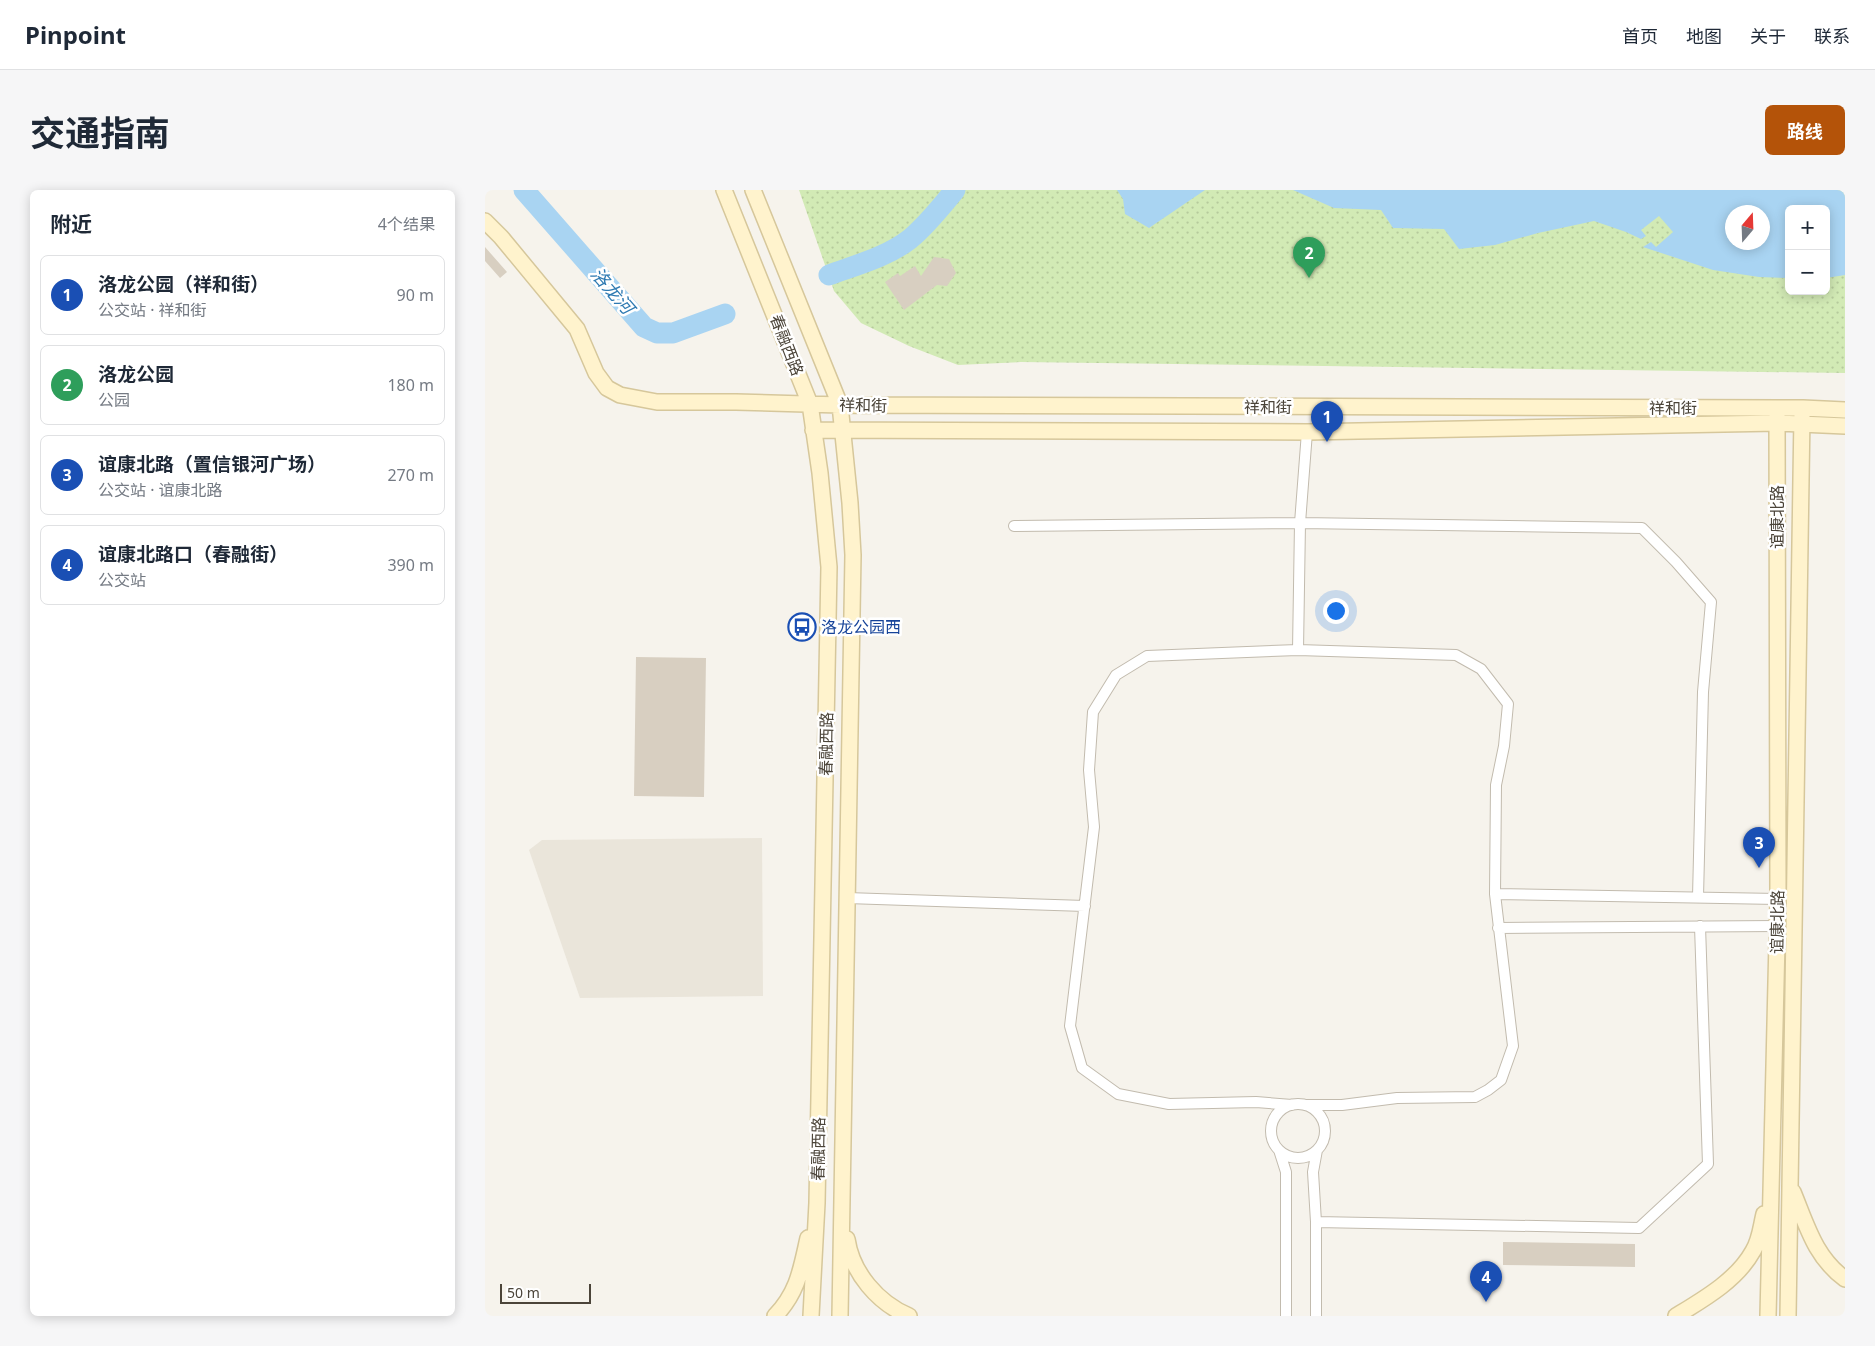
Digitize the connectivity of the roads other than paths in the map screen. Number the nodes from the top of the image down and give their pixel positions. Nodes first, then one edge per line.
1 (724, 190) edge
2 (753, 190) edge
3 (485, 221) edge
4 (810, 404) junction
5 (840, 405) junction
6 (1845, 410) edge
7 (1777, 416) junction
8 (1802, 416) junction
9 (1845, 426) edge
10 (813, 430) junction
11 (843, 431) junction
12 (1307, 432) junction
13 (1300, 523) junction
14 (1014, 526) dead end
15 (1298, 650) junction
16 (1495, 894) junction
17 (1698, 897) junction
18 (847, 898) junction
19 (1778, 899) junction
20 (1085, 906) junction
21 (1700, 926) junction
22 (1777, 926) junction
23 (1498, 928) junction
24 (1256, 1102) junction
25 (1292, 1105) junction
26 (1305, 1105) junction
27 (1342, 1105) junction
28 (1273, 1124) junction
29 (1324, 1124) junction
30 (1279, 1150) junction
31 (1317, 1150) junction
32 (1771, 1186) junction
33 (1791, 1187) junction
34 (817, 1203) junction
35 (842, 1205) junction
36 (1316, 1222) junction
37 (1845, 1279) edge
38 (775, 1316) edge
39 (811, 1316) edge
40 (840, 1316) edge
41 (909, 1316) edge
42 (1286, 1316) edge
43 (1316, 1316) edge
44 (1676, 1316) edge
45 (1769, 1316) edge
46 (1788, 1316) edge

1 - 4 main road, 春融西路
2 - 5 main road, 春融西路
3 - 4 main road, 祥和街
4 - 5 main road, 祥和街
4 - 10 main road, 春融西路
5 - 7 main road, 祥和街
5 - 11 main road, 春融西路
6 - 8 main road, 祥和街
7 - 8 main road, 祥和街
7 - 12 main road, 祥和街
7 - 19 main road, 谊康北路
8 - 9 main road, 祥和街
8 - 33 main road, 谊康北路
10 - 11 main road, 祥和街
10 - 34 main road, 春融西路
11 - 12 main road, 祥和街
11 - 18 main road, 春融西路
12 - 13 street
13 - 14 street
13 - 15 street
13 - 17 street
15 - 16 street
15 - 20 street
16 - 17 street
16 - 23 street
17 - 19 street
18 - 20 street
18 - 35 main road, 春融西路
19 - 22 main road, 谊康北路
20 - 24 street
21 - 22 street
21 - 23 street
21 - 36 street
22 - 32 main road, 谊康北路
23 - 27 street
24 - 25 street
24 - 28 street
25 - 26 street
25 - 28 street
26 - 27 street
26 - 29 street
27 - 29 street
28 - 30 street
29 - 31 street
30 - 31 street
30 - 42 street
31 - 36 street
32 - 44 main road
32 - 45 main road, 谊康北路
33 - 37 main road
33 - 46 main road, 谊康北路
34 - 38 main road
34 - 39 main road, 春融西路
35 - 40 main road, 春融西路
35 - 41 main road
36 - 43 street

